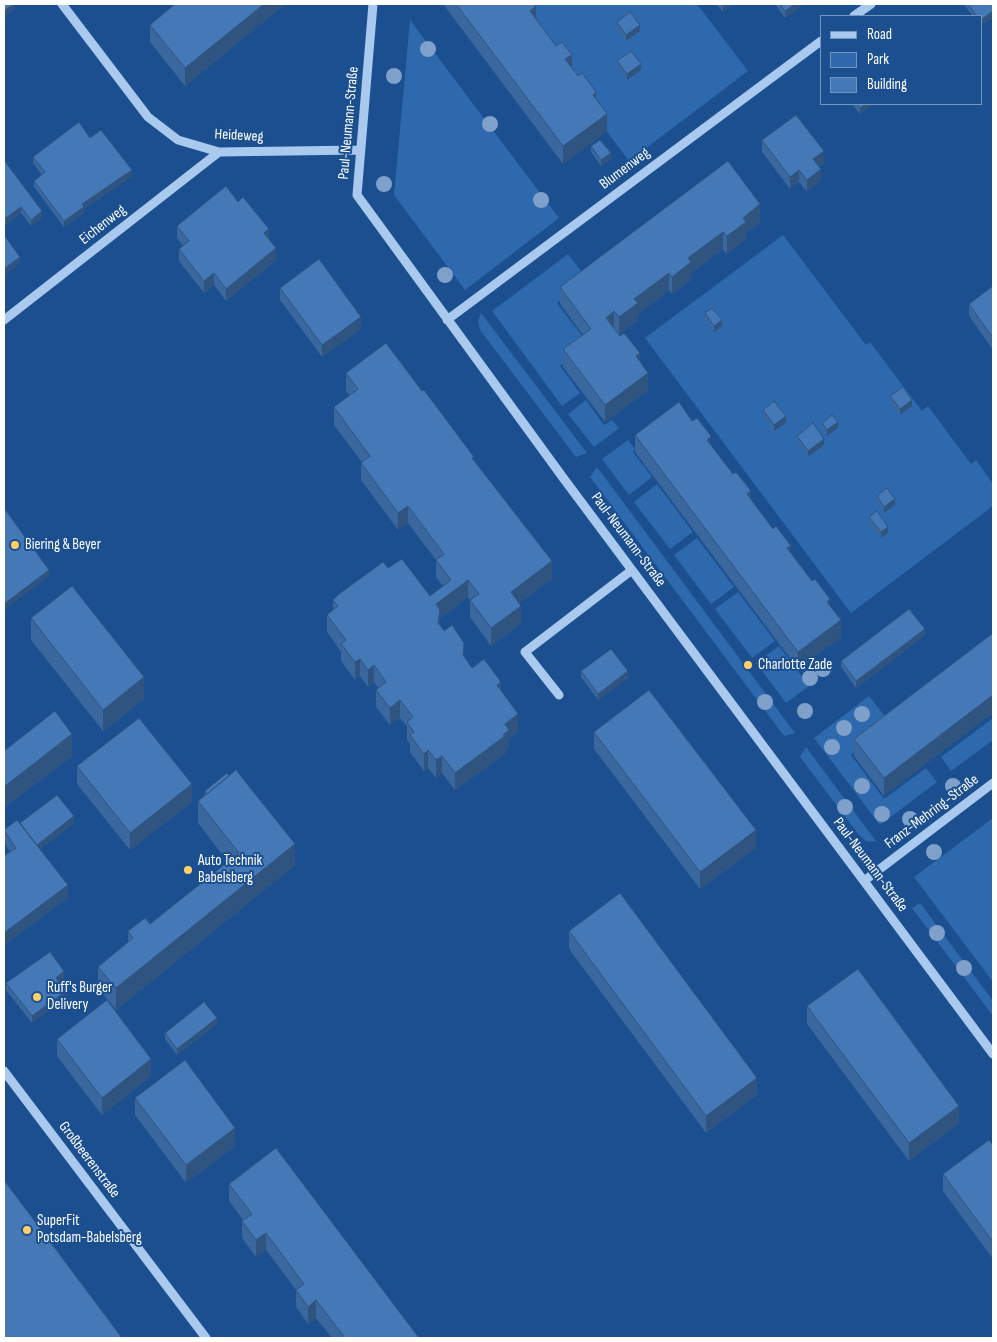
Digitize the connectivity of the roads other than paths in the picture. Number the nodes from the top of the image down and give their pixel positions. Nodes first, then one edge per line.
1 (62, 4) edge
2 (373, 4) edge
3 (871, 4) edge
4 (855, 15) edge
5 (820, 42) edge
6 (360, 150) junction
7 (219, 152) junction
8 (4, 320) edge
9 (447, 320) junction
10 (632, 570) junction
11 (559, 695) dead end
12 (993, 783) edge
13 (864, 881) junction
14 (993, 1054) edge
15 (4, 1071) edge
16 (206, 1338) edge

1 - 7 street, Heideweg
2 - 6 street, Paul-Neumann-Straße
3 - 4 street
5 - 9 street, Blumenweg
6 - 7 street, Heideweg
6 - 9 street, Paul-Neumann-Straße
7 - 8 street, Eichenweg
9 - 10 street, Paul-Neumann-Straße
10 - 11 street
10 - 13 street, Paul-Neumann-Straße
12 - 13 street, Franz-Mehring-Straße
13 - 14 street, Paul-Neumann-Straße
15 - 16 street, Großbeerenstraße

